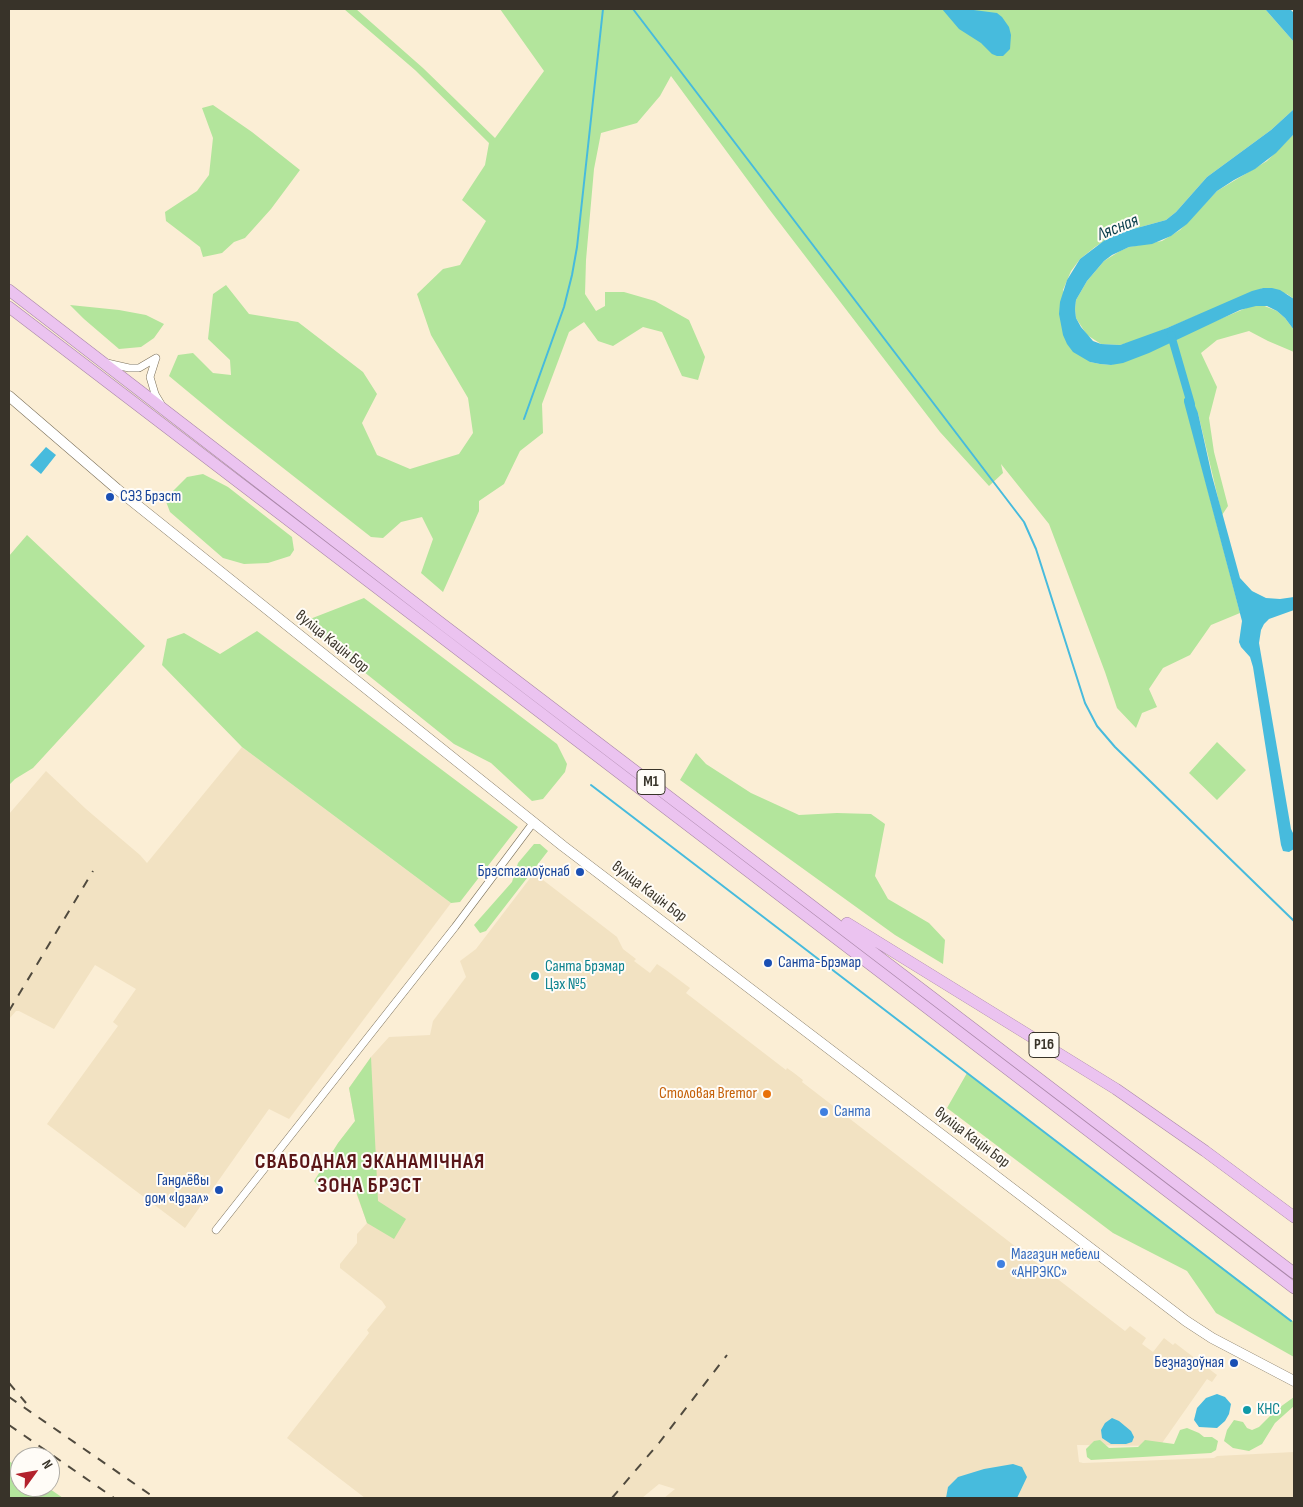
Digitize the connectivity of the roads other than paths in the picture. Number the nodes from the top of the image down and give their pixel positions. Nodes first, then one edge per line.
1 (9, 290) edge
2 (9, 307) edge
3 (101, 361) junction
4 (9, 396) edge
5 (165, 410) junction
6 (533, 823) junction
7 (785, 885) junction
8 (1294, 1217) edge
9 (216, 1230) dead end
10 (1294, 1273) edge
11 (1294, 1288) edge
12 (1294, 1381) edge

1 - 3 highway, М1
2 - 11 highway, М1
3 - 5 highway, М1
3 - 5 street
4 - 6 main road, вуліца Кацін Бор
5 - 7 highway, М1
6 - 9 street
6 - 12 main road, вуліца Кацін Бор
7 - 8 highway, Р16
7 - 10 highway, М1

